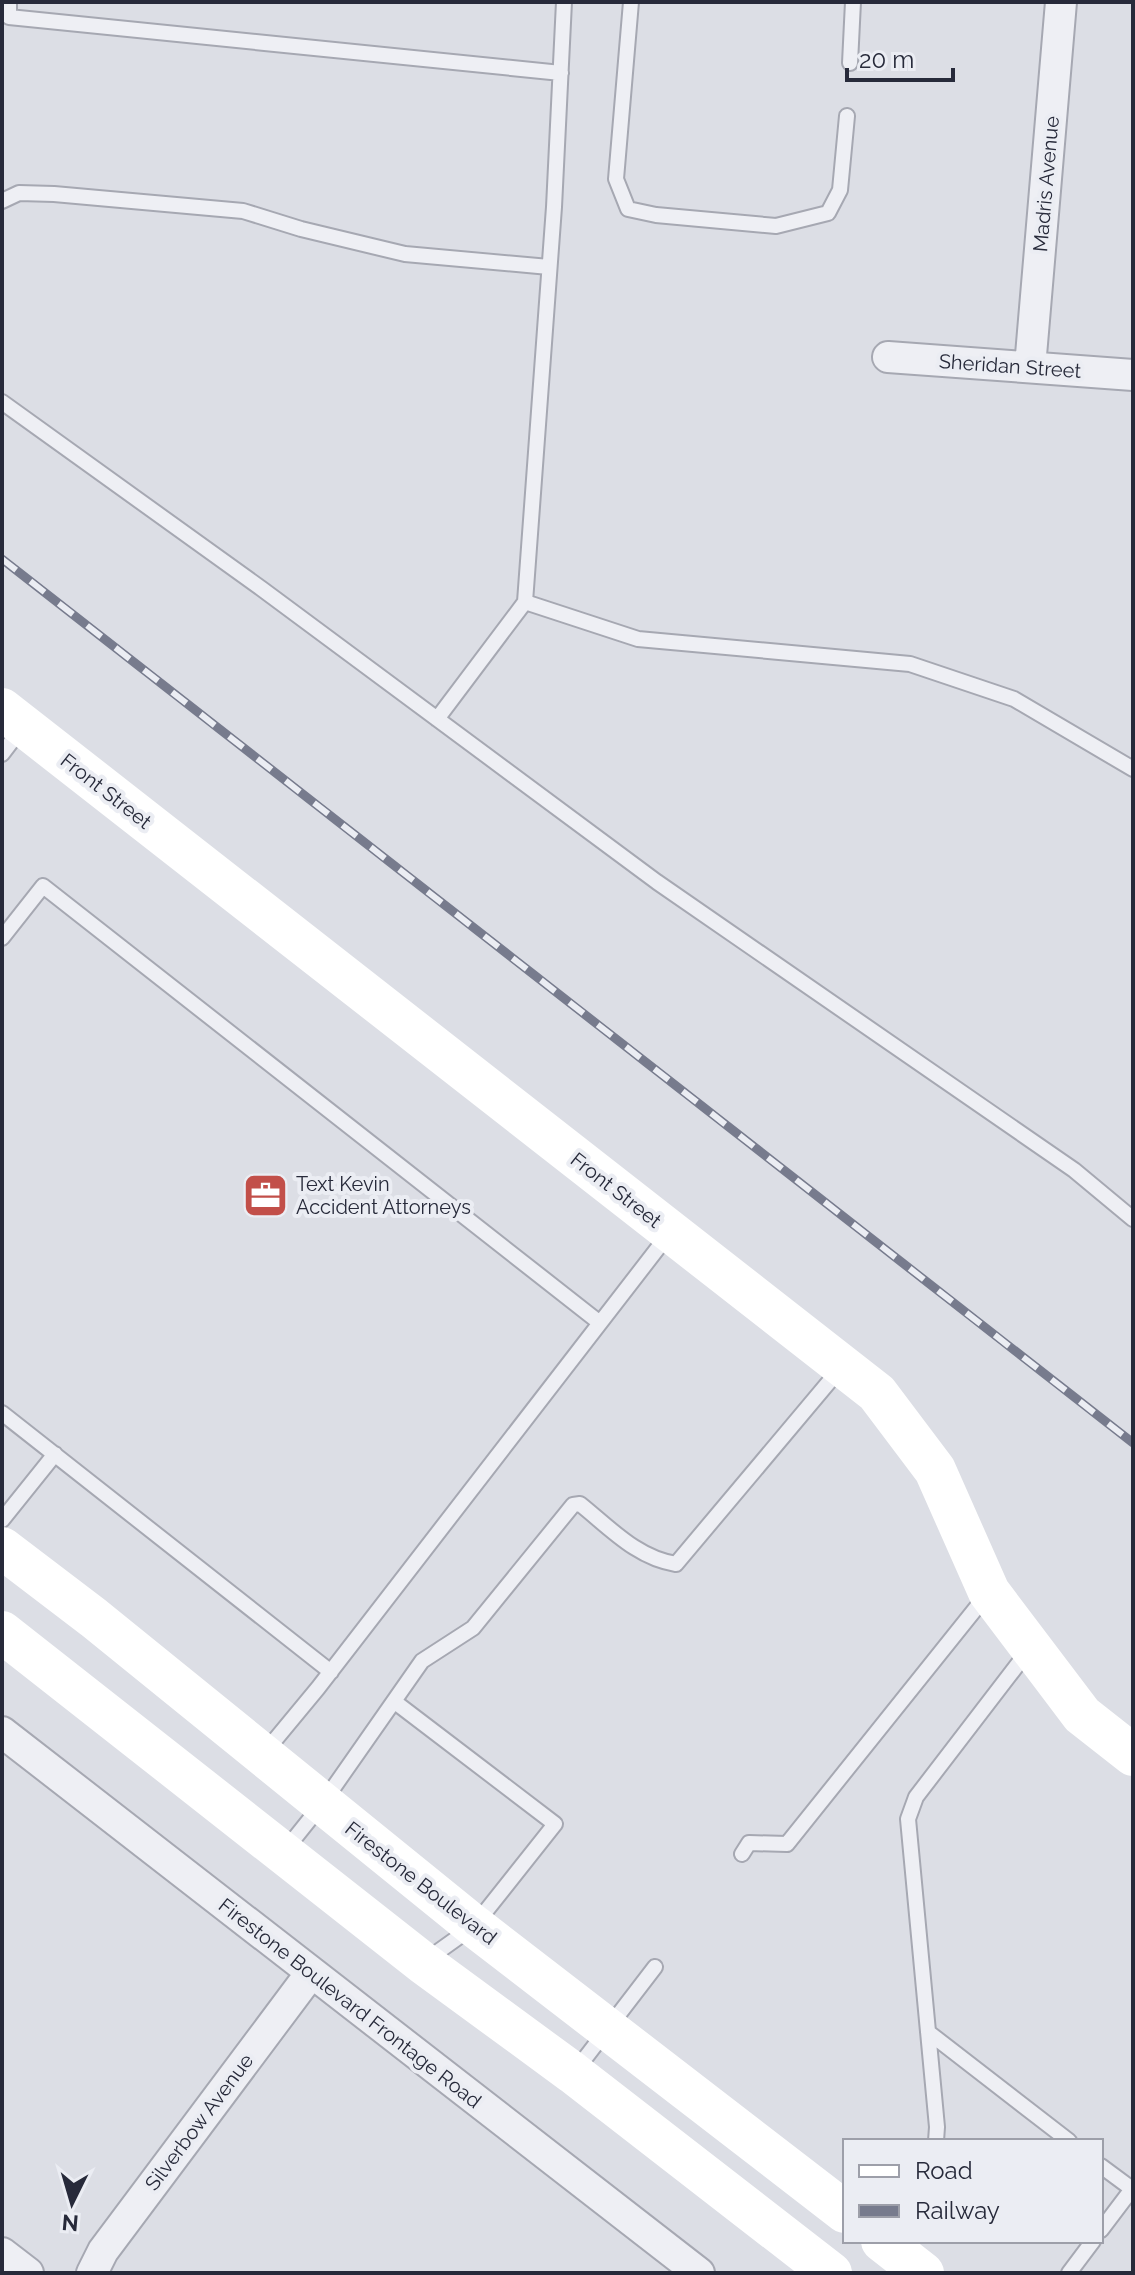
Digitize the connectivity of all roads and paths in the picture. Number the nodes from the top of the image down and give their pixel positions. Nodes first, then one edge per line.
1 (9, 2) edge
2 (564, 2) edge
3 (853, 2) edge
4 (1061, 2) edge
5 (630, 7) edge
6 (850, 63) dead end
7 (561, 73) junction
8 (847, 116) dead end
9 (2, 201) edge
10 (549, 267) junction
11 (888, 357) dead end
12 (1030, 367) junction
13 (1133, 375) edge
14 (2, 402) edge
15 (525, 602) junction
16 (437, 719) junction
17 (9, 730) edge
18 (1133, 769) edge
19 (2, 938) edge
20 (1133, 1219) edge
21 (670, 1232) junction
22 (600, 1323) junction
23 (842, 1366) junction
24 (2, 1413) edge
25 (55, 1454) junction
26 (2, 1520) edge
27 (2, 1548) edge
28 (989, 1592) junction
29 (2, 1632) edge
30 (1031, 1647) junction
31 (331, 1672) junction
32 (395, 1702) junction
33 (2, 1732) edge
34 (263, 1755) junction
35 (1133, 1755) edge
36 (322, 1804) junction
37 (284, 1852) junction
38 (742, 1854) dead end
39 (474, 1926) junction
40 (423, 1963) junction
41 (655, 1967) dead end
42 (311, 1973) junction
43 (608, 2027) junction
44 (928, 2032) junction
45 (573, 2073) junction
46 (936, 2139) edge
47 (1066, 2139) edge
48 (1103, 2168) edge
49 (1132, 2190) edge
50 (843, 2210) edge
51 (1103, 2227) edge
52 (887, 2243) edge
53 (1092, 2243) edge
54 (2, 2253) edge
55 (28, 2273) edge
56 (92, 2273) edge
57 (699, 2273) edge
58 (831, 2273) edge
59 (923, 2273) edge
60 (1069, 2273) edge

1 - 7 lane
2 - 7 lane
3 - 6 lane
4 - 12 street, Madris Avenue
5 - 8 lane
7 - 10 lane
9 - 10 lane
10 - 15 lane
11 - 12 street, Sheridan Street
12 - 13 street, Sheridan Street
14 - 16 lane
15 - 16 lane
15 - 18 lane
16 - 20 lane
17 - 21 street, Front Street
19 - 22 lane
21 - 22 lane
21 - 23 street, Front Street
22 - 31 lane
23 - 28 street, Front Street
23 - 32 lane
24 - 25 lane
25 - 26 lane
25 - 31 lane
27 - 34 street, Firestone Boulevard
28 - 30 street, Front Street
28 - 38 lane
29 - 37 street
30 - 35 street, Front Street
30 - 44 lane
31 - 34 lane
32 - 36 lane
32 - 39 lane
33 - 42 street, Firestone Boulevard Frontage Road
34 - 36 street, Firestone Boulevard
36 - 37 lane
36 - 39 street, Firestone Boulevard
37 - 40 street
39 - 40 lane
39 - 43 street, Firestone Boulevard
40 - 45 street
41 - 43 lane
42 - 56 street, Silverbow Avenue
42 - 57 street, Firestone Boulevard Frontage Road
43 - 45 lane
43 - 50 street, Firestone Boulevard
44 - 46 lane
44 - 47 lane
45 - 58 street
48 - 49 lane
49 - 51 lane
52 - 59 street
53 - 60 lane
54 - 55 street

